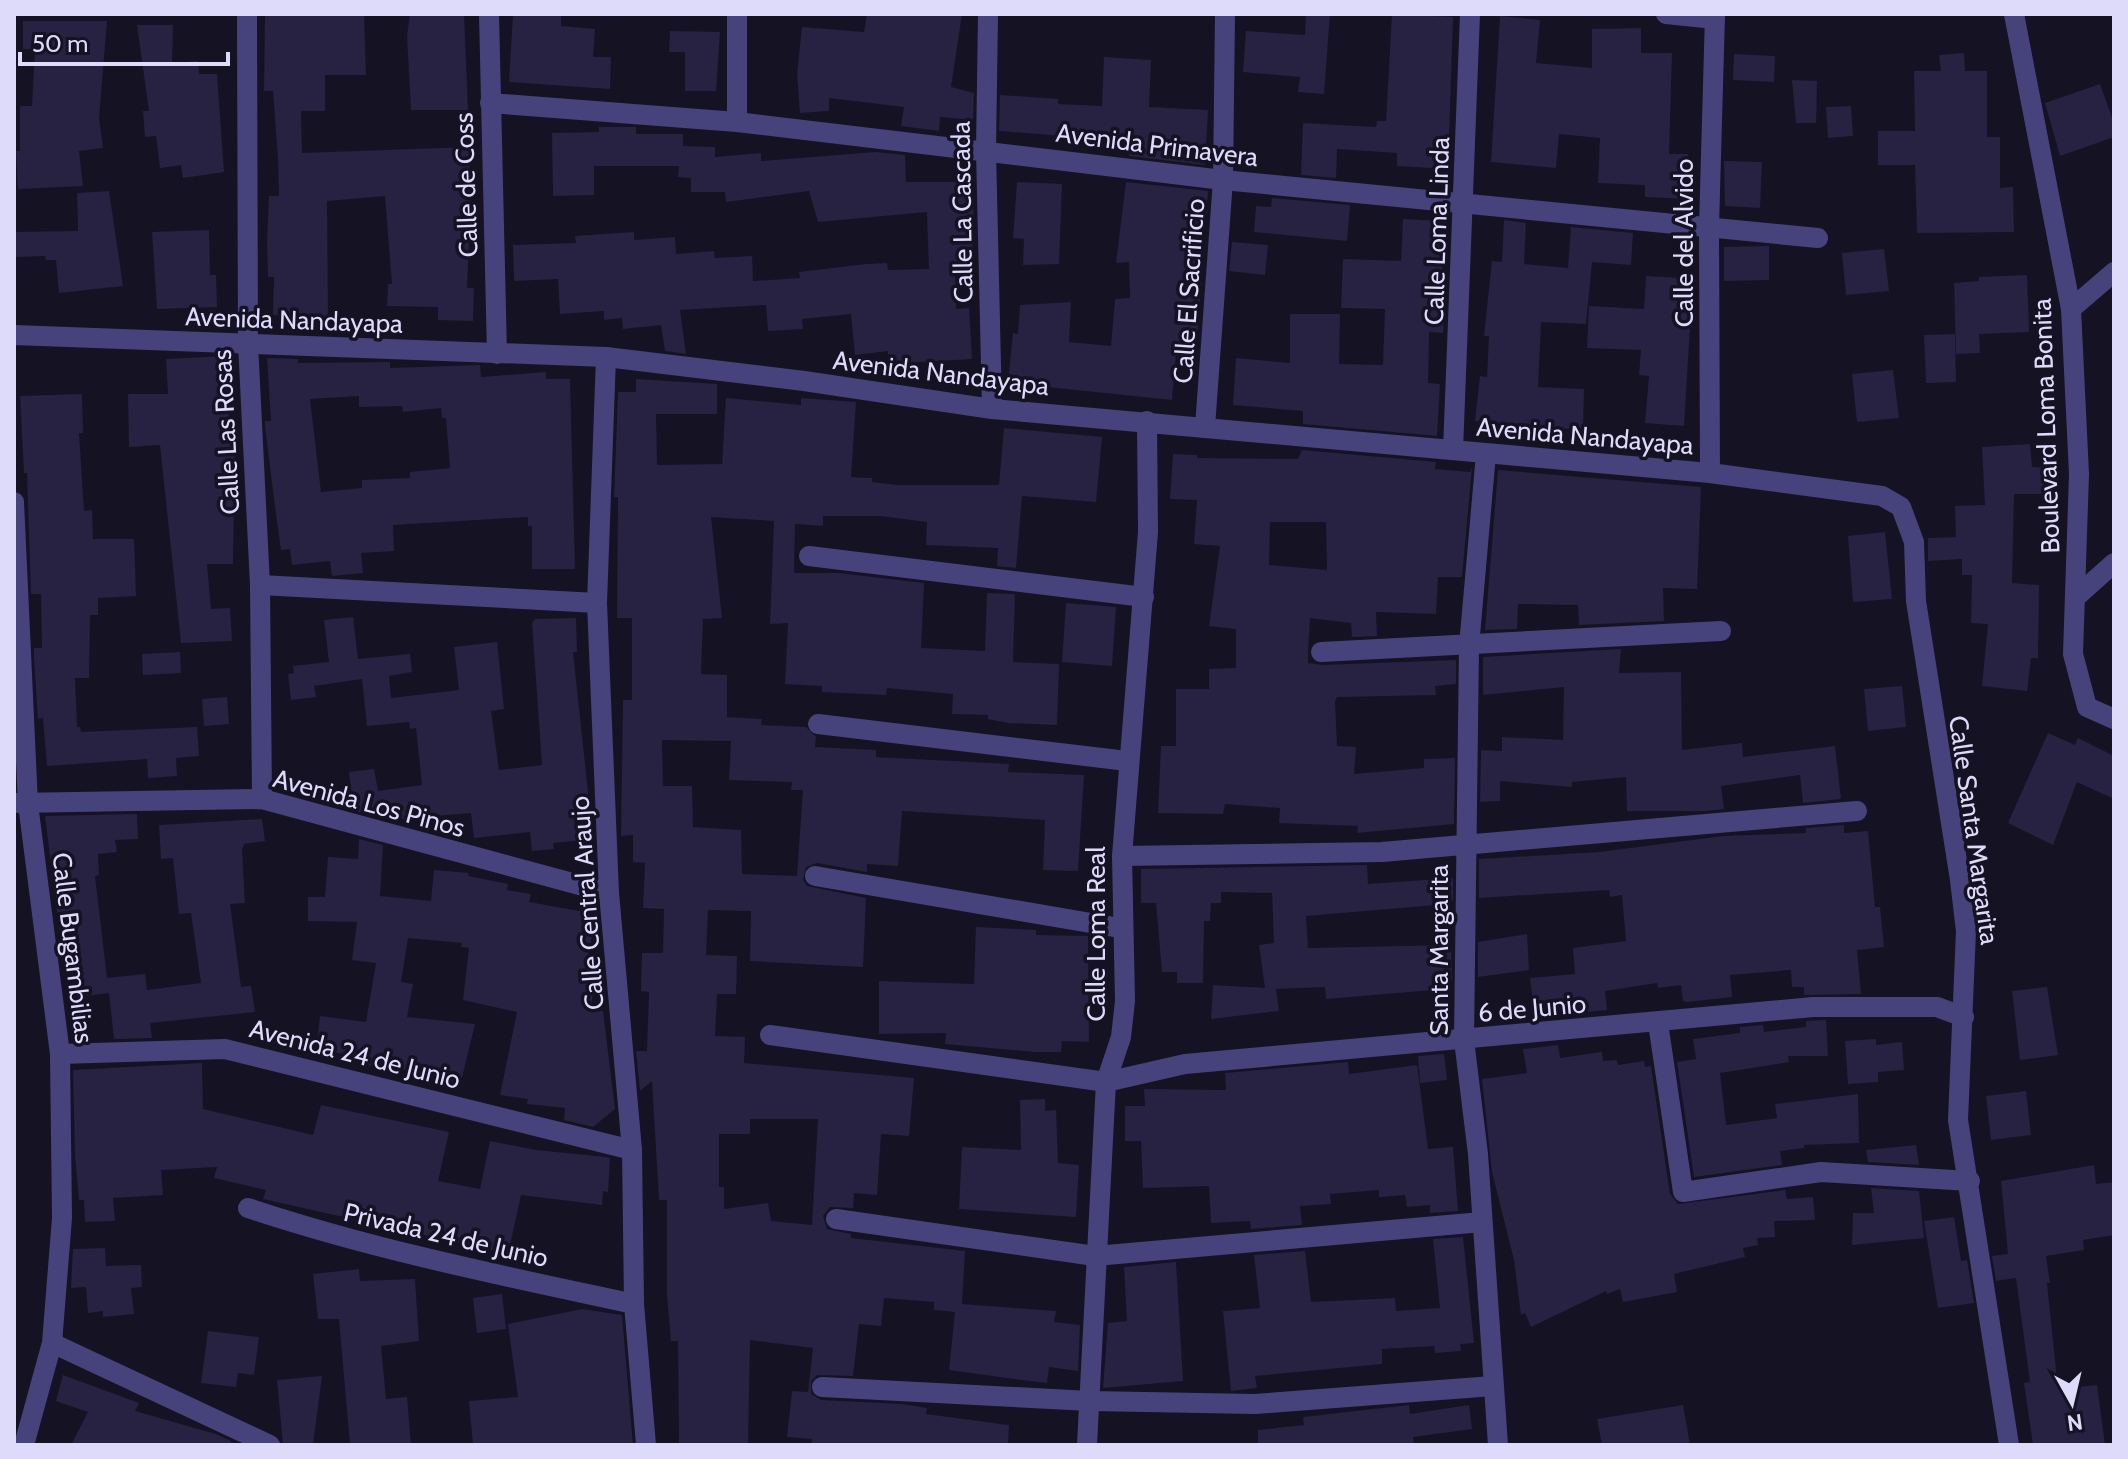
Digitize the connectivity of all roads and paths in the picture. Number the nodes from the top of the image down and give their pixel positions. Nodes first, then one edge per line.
1 (247, 14) edge
2 (489, 14) edge
3 (737, 14) edge
4 (988, 14) edge
5 (1225, 14) edge
6 (1470, 14) edge
7 (1666, 14) edge
8 (1715, 16) edge
9 (2018, 17) edge
10 (490, 103) junction
11 (737, 122) junction
12 (986, 150) junction
13 (1223, 180) junction
14 (1465, 203) junction
15 (1709, 227) junction
16 (1818, 238) dead end
17 (2114, 272) edge
18 (2071, 309) junction
19 (14, 335) edge
20 (248, 343) junction
21 (497, 354) junction
22 (606, 357) junction
23 (992, 409) junction
24 (1147, 421) junction
25 (1205, 427) junction
26 (1453, 450) junction
27 (1486, 454) junction
28 (1710, 473) junction
29 (1860, 490) joint
30 (14, 502) edge
31 (809, 556) dead end
32 (2114, 563) edge
33 (260, 585) junction
34 (1144, 597) junction
35 (2076, 597) junction
36 (597, 603) junction
37 (1721, 631) dead end
38 (1469, 646) junction
39 (1321, 652) dead end
40 (2114, 719) edge
41 (818, 724) dead end
42 (1127, 761) junction
43 (262, 799) junction
44 (21, 803) edge
45 (1857, 811) dead end
46 (1465, 846) junction
47 (1122, 856) junction
48 (815, 876) dead end
49 (609, 893) junction
50 (1120, 928) junction
51 (1964, 1017) junction
52 (1658, 1023) junction
53 (770, 1035) dead end
54 (1464, 1040) junction
55 (60, 1054) junction
56 (1106, 1082) junction
57 (632, 1150) junction
58 (1970, 1181) junction
59 (248, 1208) dead end
60 (836, 1219) dead end
61 (1482, 1222) junction
62 (1095, 1256) junction
63 (634, 1304) junction
64 (52, 1343) junction
65 (1493, 1386) junction
66 (822, 1387) dead end
67 (1090, 1401) junction
68 (24, 1445) edge
69 (270, 1445) edge
70 (646, 1445) edge
71 (1087, 1445) edge
72 (1498, 1445) edge
73 (2009, 1445) edge

1 - 20 street, Calle Las Rosas
2 - 10 street, Calle de Coss
3 - 11 street
4 - 12 street, Calle La Cascada
5 - 13 street, Calle El Sacrificio
6 - 14 street, Calle Loma Linda
7 - 8 street
8 - 15 street, Calle del Alvido
9 - 18 street, Boulevard Loma Bonita
10 - 11 street, Avenida Primavera
10 - 21 street, Calle de Coss
11 - 12 street, Avenida Primavera
12 - 13 street, Avenida Primavera
12 - 23 street, Calle La Cascada
13 - 14 street, Avenida Primavera
13 - 25 street, Calle El Sacrificio
14 - 15 street, Avenida Primavera
14 - 26 street, Calle Loma Linda
15 - 16 street, Avenida Primavera
15 - 28 street, Calle del Alvido
17 - 18 street
18 - 35 street, Boulevard Loma Bonita
19 - 20 street, Avenida Nandayapa
20 - 21 street, Avenida Nandayapa
20 - 33 street, Calle Las Rosas
21 - 22 street, Avenida Nandayapa
22 - 23 street, Avenida Nandayapa
22 - 36 street, Calle Central Araujo
23 - 24 street, Avenida Nandayapa
24 - 25 street, Avenida Nandayapa
24 - 34 street, Calle Loma Real
25 - 26 street, Avenida Nandayapa
26 - 27 street, Avenida Nandayapa
27 - 28 street, Avenida Nandayapa
27 - 38 street, Santa Margarita
28 - 29 street, Avenida Nandayapa
29 - 51 street, Calle Santa Margarita
30 - 44 street, Calle Bugambilias
31 - 34 street
32 - 35 street
33 - 36 street
33 - 43 street, Calle Las Rosas
34 - 42 street, Calle Loma Real
35 - 40 street, Boulevard Loma Bonita
36 - 49 street, Calle Central Araujo
37 - 38 street
38 - 39 street
38 - 46 street, Santa Margarita
41 - 42 street
42 - 47 street, Calle Loma Real
43 - 44 street, Avenida Los Pinos
43 - 49 street, Avenida Los Pinos
44 - 55 street, Calle Bugambilias
45 - 46 street
46 - 47 street
46 - 54 street, Santa Margarita
47 - 50 street, Calle Loma Real
48 - 50 street
49 - 57 street, Calle Central Araujo
50 - 56 street, Calle Loma Real
51 - 52 street, 6 de Junio
51 - 58 street, Calle Santa Margarita
52 - 54 street, 6 de Junio
52 - 58 street
53 - 56 street
54 - 56 street, 6 de Junio
54 - 61 street, Santa Margarita
55 - 57 street, Avenida 24 de Junio
55 - 64 street, Calle Bugambilias
56 - 62 street, Calle Loma Real
57 - 63 street, Calle Central Araujo
58 - 73 street, Calle Santa Margarita
59 - 63 street, Privada 24 de Junio
60 - 62 street
61 - 62 street
61 - 65 street, Santa Margarita
62 - 67 street, Calle Loma Real
63 - 70 street, Calle Central Araujo
64 - 68 street, Calle Bugambilias
64 - 69 street
65 - 67 street
65 - 72 street, Santa Margarita
66 - 67 street
67 - 71 street, Calle Loma Real

